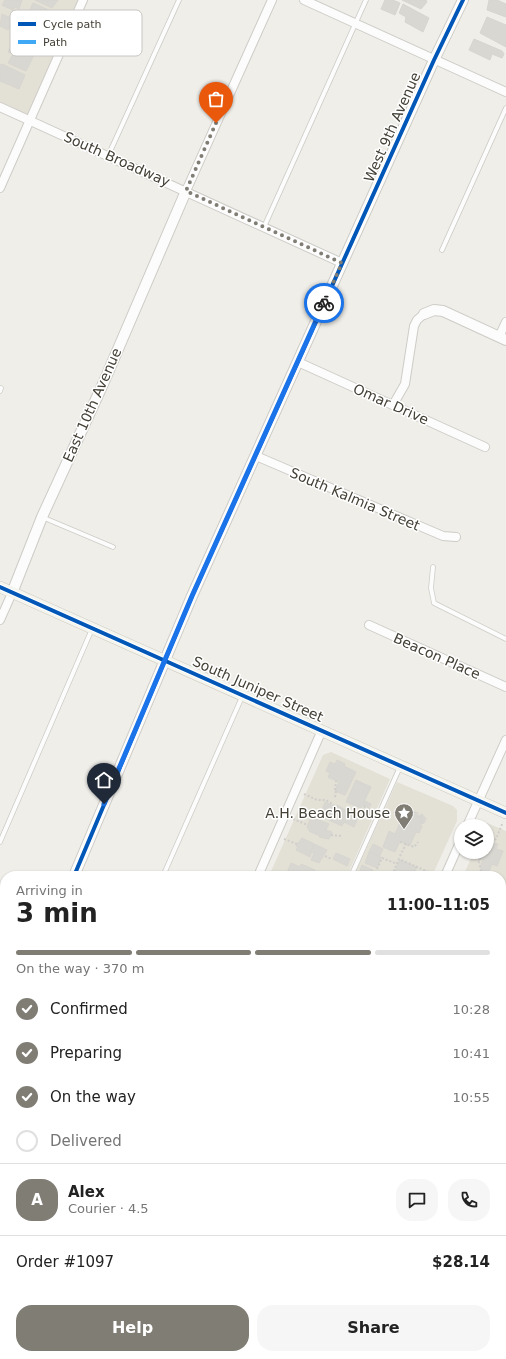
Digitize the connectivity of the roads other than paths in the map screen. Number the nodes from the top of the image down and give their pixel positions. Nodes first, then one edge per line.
1 (83, 0) edge
2 (178, 0) edge
3 (272, 0) edge
4 (304, 0) edge
5 (366, 0) edge
6 (463, 0) edge
7 (78, 10) edge
8 (355, 24) junction
9 (58, 56) edge
10 (434, 60) junction
11 (506, 92) edge
12 (0, 107) edge
13 (506, 108) edge
14 (29, 119) junction
15 (108, 156) junction
16 (0, 188) edge
17 (186, 191) junction
18 (264, 227) junction
19 (442, 250) dead end
20 (342, 263) junction
21 (424, 314) joint
22 (506, 322) edge
23 (503, 339) edge
24 (298, 362) junction
25 (393, 405) junction
26 (485, 446) dead end
27 (256, 456) junction
28 (42, 517) junction
29 (456, 537) dead end
30 (113, 547) dead end
31 (433, 567) dead end
32 (0, 587) edge
33 (12, 593) junction
34 (0, 620) edge
35 (369, 625) dead end
36 (93, 628) junction
37 (506, 639) edge
38 (166, 660) junction
39 (506, 687) edge
40 (243, 695) junction
41 (322, 730) junction
42 (506, 740) edge
43 (401, 765) junction
44 (479, 800) junction
45 (506, 813) edge
46 (470, 819) edge
47 (0, 842) edge
48 (454, 855) edge
49 (76, 871) edge
50 (165, 871) edge
51 (260, 871) edge
52 (353, 871) edge
53 (446, 871) edge

1 - 7 street
2 - 15 lane
3 - 17 street
4 - 8 street
5 - 8 lane
6 - 10 street, West 9th Avenue
8 - 10 street
8 - 18 lane
9 - 14 street
10 - 11 street
10 - 20 street, West 9th Avenue
12 - 14 street, South Broadway
13 - 19 lane
14 - 15 street, South Broadway
14 - 16 street
15 - 17 street, South Broadway
17 - 18 street, South Broadway
17 - 28 street, East 10th Avenue
18 - 20 street, South Broadway
20 - 24 street, West 9th Avenue
21 - 23 street
21 - 25 street
22 - 23 street
24 - 25 street, Omar Drive
24 - 27 street, West 9th Avenue
25 - 26 street, Omar Drive
27 - 29 street, South Kalmia Street
27 - 38 street, West 9th Avenue
28 - 30 lane
28 - 33 street, East 10th Avenue
31 - 37 lane
32 - 33 main road, South Juniper Street
33 - 34 street, East 10th Avenue
33 - 36 main road, South Juniper Street
35 - 39 street, Beacon Place
36 - 38 main road, South Juniper Street
36 - 47 lane
38 - 40 main road, South Juniper Street
38 - 49 street, West 9th Avenue
40 - 41 main road, South Juniper Street
40 - 50 lane
41 - 43 main road, South Juniper Street
41 - 51 street
42 - 44 street
43 - 44 main road, South Juniper Street
43 - 52 lane
44 - 45 main road, South Juniper Street
44 - 46 street
48 - 53 street

